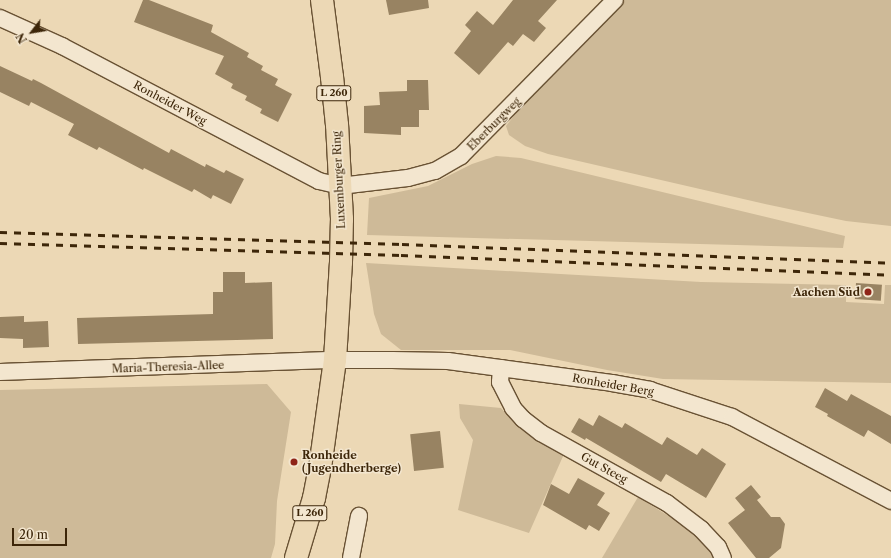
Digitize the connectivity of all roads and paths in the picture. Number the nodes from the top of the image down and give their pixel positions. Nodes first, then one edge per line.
1 (322, 0) edge
2 (615, 0) edge
3 (0, 18) edge
4 (340, 186) junction
5 (335, 360) junction
6 (501, 368) junction
7 (0, 372) edge
8 (891, 501) edge
9 (359, 516) dead end
10 (296, 558) edge
11 (351, 558) edge
12 (723, 558) edge

1 - 4 main road, Luxemburger Ring / L 260
2 - 4 street, Eberburgweg
3 - 4 street, Ronheider Weg
4 - 5 main road, Luxemburger Ring / L 260
5 - 6 street, Ronheider Berg
5 - 7 street, Maria-Theresia-Allee
5 - 10 main road, L 260
6 - 8 street, Ronheider Berg
6 - 12 street, Gut Steeg
9 - 11 street

